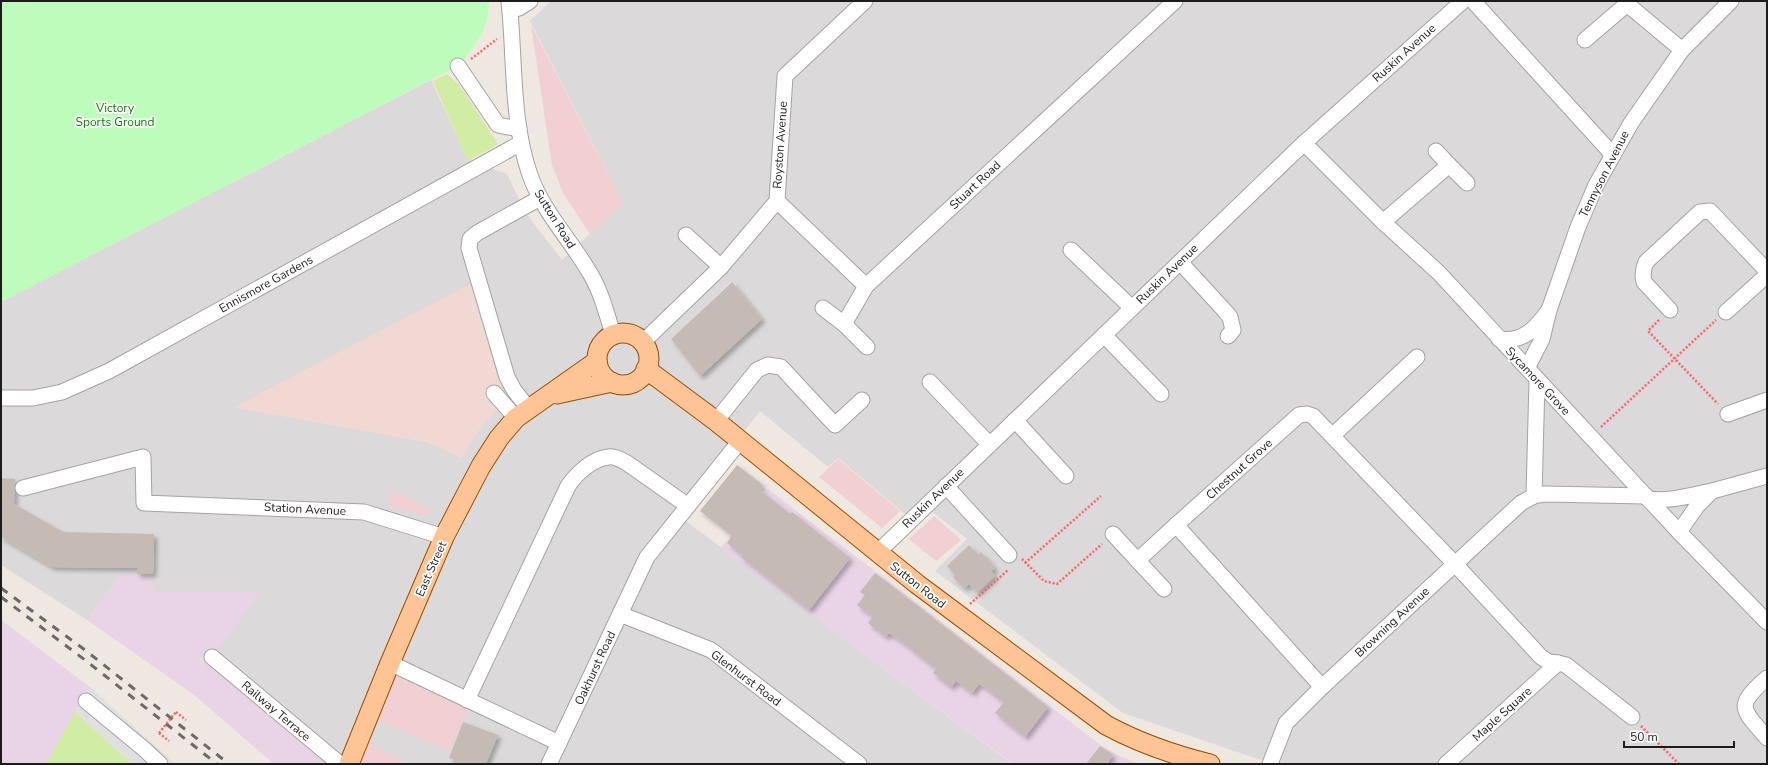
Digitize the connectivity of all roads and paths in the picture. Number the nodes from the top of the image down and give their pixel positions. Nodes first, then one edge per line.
1 (530, 1) edge
2 (865, 1) edge
3 (1175, 1) edge
4 (1462, 1) edge
5 (1473, 1) edge
6 (1731, 1) edge
7 (509, 6) edge
8 (510, 29) junction
9 (1585, 40) dead end
10 (1682, 50) junction
11 (459, 67) joint
12 (520, 136) junction
13 (1304, 143) junction
14 (1436, 151) dead end
15 (1613, 155) junction
16 (1449, 165) junction
17 (1467, 183) dead end
18 (540, 198) junction
19 (777, 201) junction
20 (1383, 222) junction
21 (686, 235) dead end
22 (1071, 250) dead end
23 (1180, 262) junction
24 (721, 267) junction
25 (1767, 271) edge
26 (1767, 275) edge
27 (866, 286) junction
28 (823, 308) dead end
29 (1132, 308) junction
30 (1549, 310) junction
31 (1670, 310) joint
32 (1726, 312) joint
33 (844, 324) junction
34 (614, 334) junction
35 (1104, 334) junction
36 (1228, 336) dead end
37 (1499, 340) junction
38 (643, 342) junction
39 (867, 346) dead end
40 (1417, 357) dead end
41 (1675, 359) junction
42 (597, 361) junction
43 (1527, 368) junction
44 (646, 369) junction
45 (1537, 380) junction
46 (612, 382) junction
47 (930, 382) dead end
48 (494, 393) dead end
49 (1161, 394) dead end
50 (546, 396) junction
51 (1, 398) edge
52 (862, 400) dead end
53 (1767, 400) edge
54 (522, 413) junction
55 (1728, 414) joint
56 (1015, 420) junction
57 (716, 421) junction
58 (1332, 436) junction
59 (1590, 437) junction
60 (740, 442) junction
61 (989, 444) junction
62 (1066, 476) dead end
63 (1767, 476) edge
64 (946, 486) junction
65 (24, 488) dead end
66 (1712, 491) junction
67 (1101, 496) dead end
68 (1534, 496) junction
69 (1647, 497) junction
70 (688, 506) junction
71 (1176, 525) junction
72 (1679, 532) junction
73 (1113, 534) joint
74 (444, 537) junction
75 (877, 553) junction
76 (1013, 560) junction
77 (1138, 560) junction
78 (1025, 563) junction
79 (1455, 564) junction
80 (1164, 589) dead end
81 (620, 614) junction
82 (958, 616) junction
83 (1767, 622) edge
84 (212, 657) dead end
85 (390, 663) junction
86 (1558, 663) junction
87 (1767, 678) edge
88 (1322, 687) junction
89 (467, 700) junction
90 (86, 701) dead end
91 (1632, 717) joint
92 (186, 720) dead end
93 (1767, 738) edge
94 (169, 741) dead end
95 (559, 743) junction
96 (160, 764) edge
97 (340, 764) edge
98 (349, 764) edge
99 (549, 764) edge
100 (859, 764) edge
101 (1210, 764) edge
102 (1270, 764) edge
103 (1446, 764) edge
104 (1680, 764) edge

1 - 7 street
2 - 19 street, Royston Avenue
3 - 27 street, Stuart Road
4 - 13 street, Ruskin Avenue
5 - 15 street
6 - 10 street, Tennyson Avenue
7 - 8 street, Sutton Road
8 - 11 path
8 - 12 street, Sutton Road
9 - 10 street
10 - 15 street, Tennyson Avenue
11 - 12 street
12 - 18 street, Sutton Road
12 - 51 street, Ennismore Gardens
13 - 20 street, Sycamore Grove
13 - 23 street, Ruskin Avenue
14 - 16 street
15 - 30 street, Tennyson Avenue
16 - 17 street
16 - 20 street
18 - 34 street, Sutton Road
18 - 54 street
19 - 24 street, Royston Avenue
19 - 27 street
20 - 37 street, Sycamore Grove
21 - 24 street
22 - 29 street
23 - 29 street, Ruskin Avenue
23 - 36 street
24 - 38 street, Royston Avenue
25 - 31 street
26 - 32 street
27 - 33 street, Stuart Road
28 - 33 street
29 - 35 street, Ruskin Avenue
30 - 37 street, Tennyson Avenue
30 - 43 street, Tennyson Avenue
31 - 41 path
32 - 41 path
33 - 39 street
34 - 38 main road
34 - 42 main road
35 - 49 street
35 - 56 street, Ruskin Avenue
37 - 43 street, Sycamore Grove
38 - 44 main road
40 - 58 street
41 - 55 path
41 - 59 path
42 - 46 main road
42 - 50 main road, East Street
43 - 45 street, Sycamore Grove
44 - 46 main road
44 - 57 main road, Sutton Road
45 - 59 street, Sycamore Grove
45 - 68 street
46 - 50 main road, East Street
47 - 61 street
48 - 54 street
50 - 54 main road, East Street
52 - 57 street
53 - 55 street
54 - 74 main road, East Street
56 - 61 street, Ruskin Avenue
56 - 62 street
57 - 60 main road, Sutton Road
58 - 71 street, Chestnut Grove
58 - 79 street, Chestnut Grove
59 - 69 street, Sycamore Grove
60 - 70 street, Oakhurst Road
60 - 75 main road, Sutton Road
61 - 64 street, Ruskin Avenue
63 - 66 street, Browning Avenue
64 - 75 street, Ruskin Avenue
64 - 76 street
65 - 74 street, Station Avenue
66 - 69 street, Browning Avenue
66 - 72 street
67 - 78 path
68 - 69 street, Browning Avenue
68 - 79 street, Browning Avenue
69 - 72 street, Sycamore Grove
70 - 81 street, Oakhurst Road
70 - 89 street
71 - 77 street, Chestnut Grove
71 - 88 street
72 - 83 street, Sycamore Grove
73 - 77 street
73 - 78 path
74 - 85 main road, East Street
75 - 82 main road, Sutton Road
76 - 78 path
76 - 82 path
77 - 80 street
79 - 86 street
79 - 88 street, Browning Avenue
81 - 95 street, Oakhurst Road
81 - 100 street, Glenhurst Road
82 - 101 main road, Sutton Road
84 - 97 street, Railway Terrace
85 - 89 street
85 - 98 main road, East Street
86 - 91 street
86 - 103 street, Maple Square
87 - 93 street
88 - 102 street, Browning Avenue
89 - 95 street
90 - 96 street
91 - 104 path
92 - 94 path, bridge
95 - 99 street, Oakhurst Road

